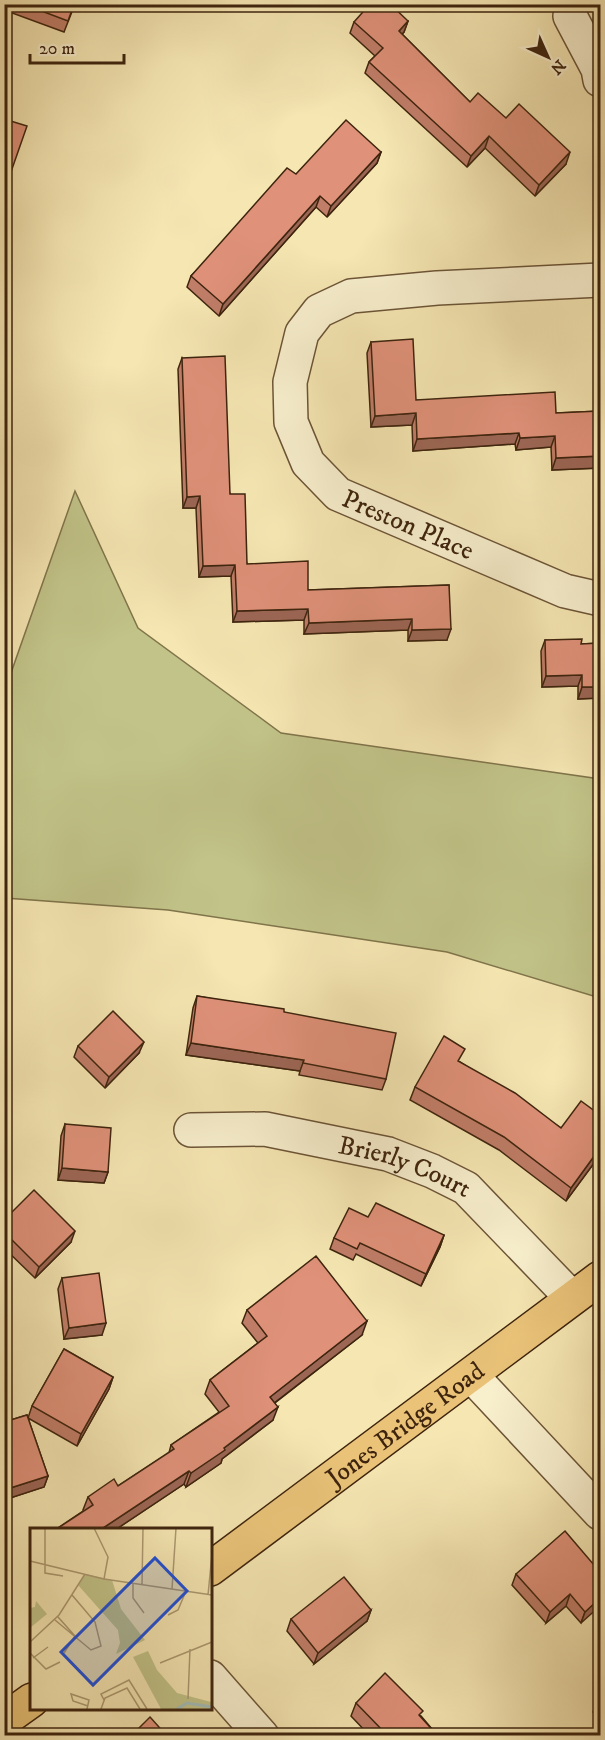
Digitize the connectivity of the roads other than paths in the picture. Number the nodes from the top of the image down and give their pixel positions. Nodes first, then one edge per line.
1 (570, 16) dead end
2 (600, 80) edge
3 (600, 280) edge
4 (600, 599) edge
5 (190, 1130) dead end
6 (600, 1278) edge
7 (572, 1298) junction
8 (472, 1376) junction
9 (600, 1513) edge
10 (212, 1568) edge
11 (212, 1679) edge
12 (262, 1736) edge

1 - 2 street
3 - 4 street, Preston Place
5 - 7 street, Brierly Court
6 - 7 main road, Jones Bridge Road
7 - 8 main road, Jones Bridge Road
8 - 9 street
8 - 10 main road, Jones Bridge Road
11 - 12 street

